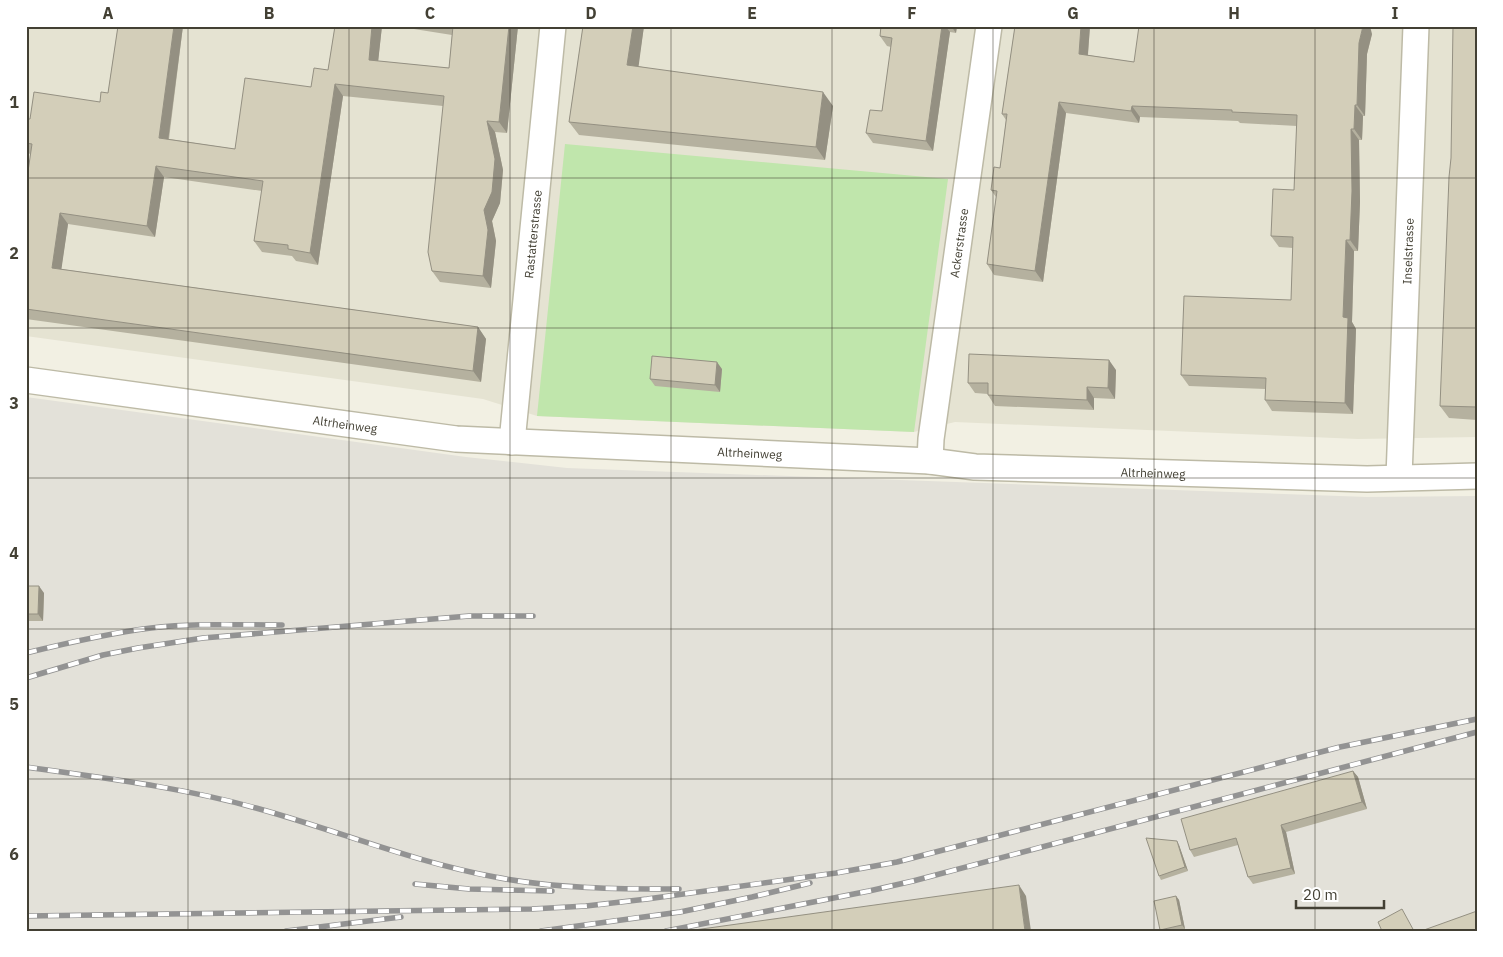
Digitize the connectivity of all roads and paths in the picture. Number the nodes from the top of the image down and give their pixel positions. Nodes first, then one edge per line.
1 (553, 26) edge
2 (989, 26) edge
3 (1416, 26) edge
4 (26, 380) edge
5 (512, 442) junction
6 (930, 461) junction
7 (1477, 476) edge
8 (1399, 477) junction

1 - 5 street, Rastatterstrasse
2 - 6 street, Ackerstrasse
3 - 8 street, Inselstrasse
4 - 5 street, Altrheinweg
5 - 6 street, Altrheinweg
6 - 8 street, Altrheinweg
7 - 8 street, Altrheinweg

